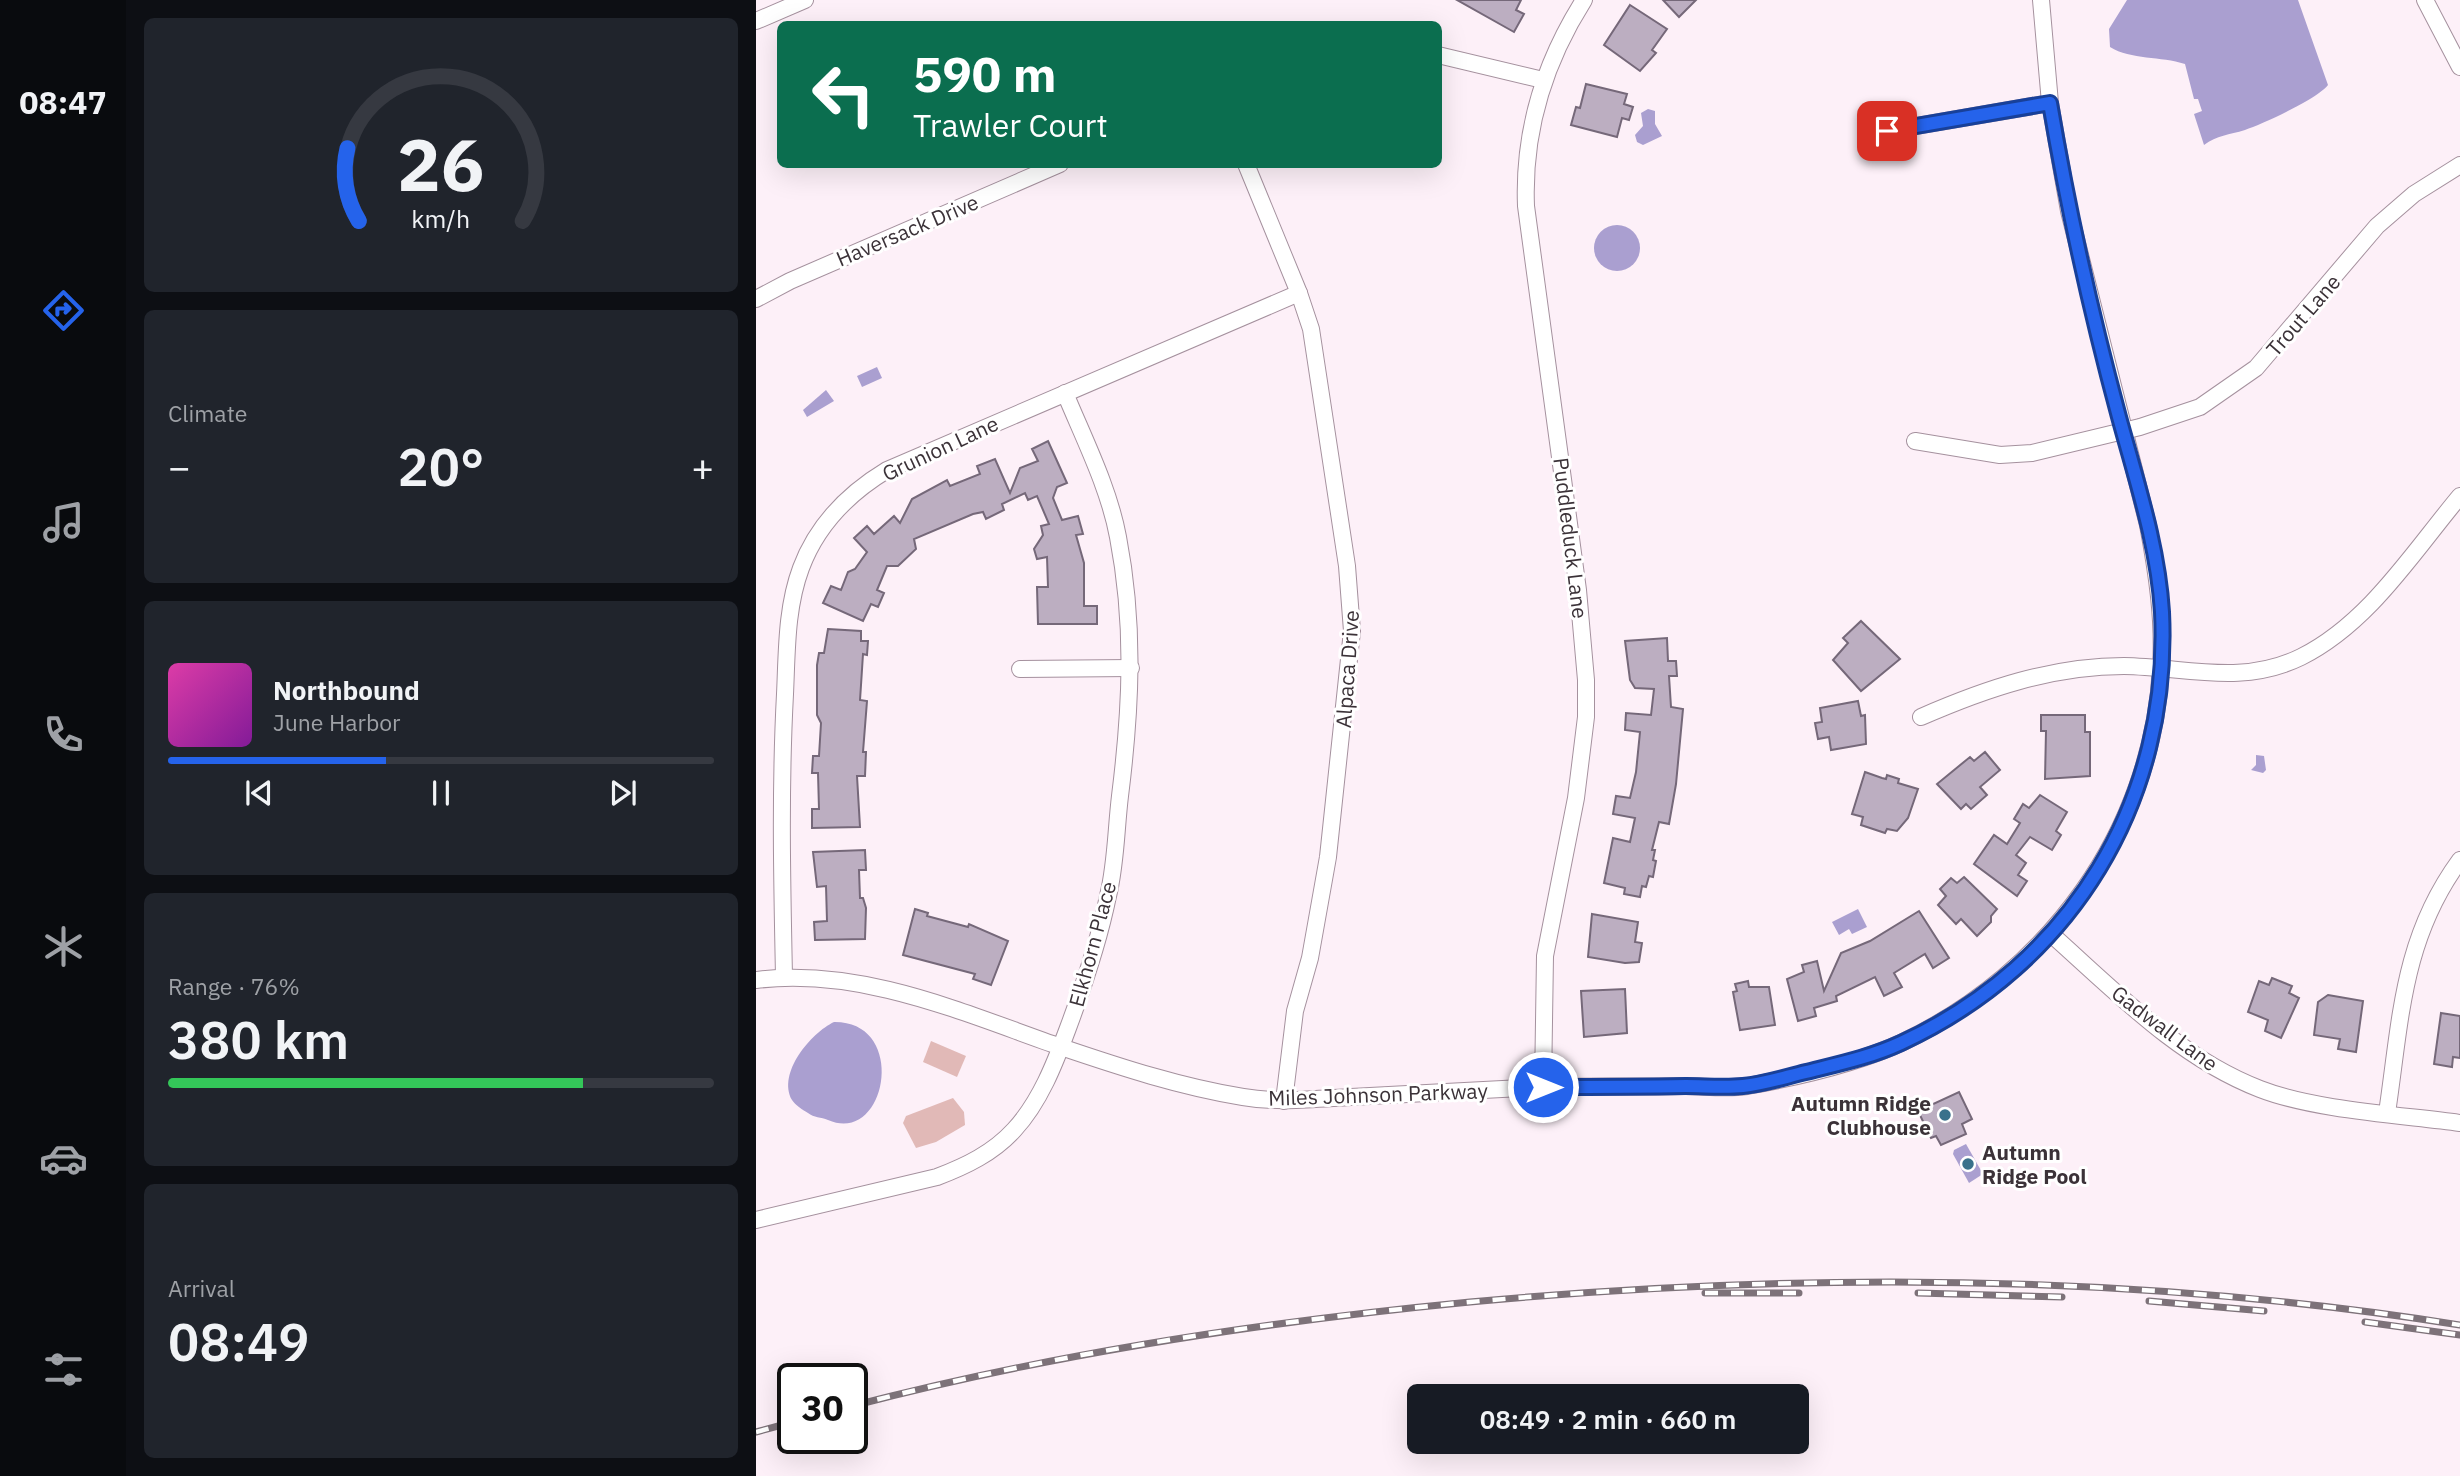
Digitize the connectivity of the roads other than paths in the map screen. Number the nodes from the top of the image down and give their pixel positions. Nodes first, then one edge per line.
1 (805, 0) edge
2 (1584, 0) edge
3 (2041, 0) edge
4 (2425, 0) edge
5 (756, 21) edge
6 (1442, 56) edge
7 (2460, 67) edge
8 (1543, 80) junction
9 (2050, 103) junction
10 (1887, 131) dead end
11 (2460, 165) edge
12 (1051, 168) edge
13 (1248, 168) edge
14 (1299, 293) junction
15 (756, 299) edge
16 (1065, 393) junction
17 (2123, 431) junction
18 (1915, 441) dead end
19 (2460, 496) edge
20 (1131, 668) junction
21 (1020, 669) dead end
22 (2161, 671) junction
23 (1921, 717) dead end
24 (2460, 860) edge
25 (2051, 934) junction
26 (784, 976) junction
27 (756, 980) edge
28 (1061, 1047) junction
29 (1543, 1087) junction
30 (1284, 1101) junction
31 (2387, 1113) junction
32 (2460, 1123) edge
33 (756, 1220) edge

1 - 5 street
2 - 8 street, Puddleduck Lane
3 - 9 street, Miles Johnson Parkway
4 - 7 street
6 - 8 street
8 - 29 street, Puddleduck Lane
9 - 10 street
9 - 17 street, Miles Johnson Parkway
11 - 17 street, Trout Lane
12 - 15 street, Haversack Drive
13 - 14 street, Alpaca Drive
14 - 16 street, Grunion Lane
14 - 30 street, Alpaca Drive
16 - 20 street, Elkhorn Place
16 - 26 street, Grunion Lane
17 - 18 street, Trout Lane
17 - 22 street, Miles Johnson Parkway
19 - 22 street
20 - 21 street
20 - 28 street, Elkhorn Place
22 - 23 street
22 - 25 street, Miles Johnson Parkway
24 - 31 street
25 - 29 street, Miles Johnson Parkway
25 - 31 street, Gadwall Lane
26 - 27 street, Miles Johnson Parkway
26 - 28 street, Miles Johnson Parkway
28 - 30 street, Miles Johnson Parkway
28 - 33 street, Elkhorn Place
29 - 30 street, Miles Johnson Parkway
31 - 32 street, Gadwall Lane

